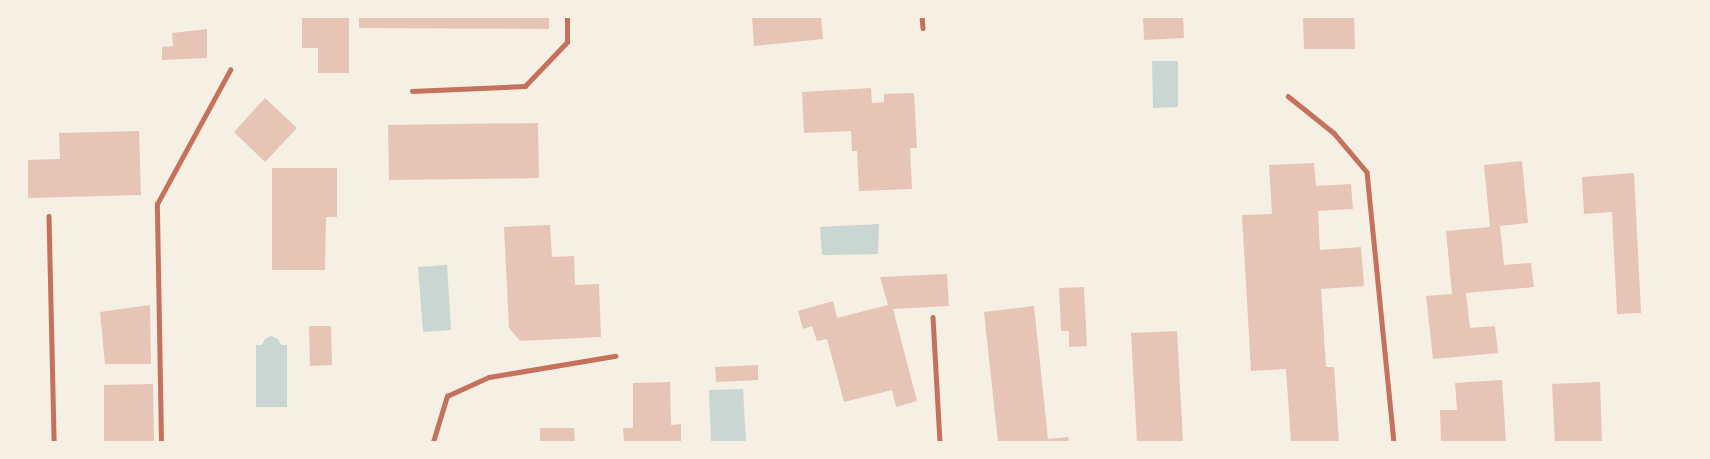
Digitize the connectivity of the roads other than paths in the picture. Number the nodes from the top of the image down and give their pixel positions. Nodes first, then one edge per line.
1 (567, 16) edge
2 (922, 16) edge
3 (923, 28) dead end
4 (230, 70) dead end
5 (412, 92) dead end
6 (1288, 96) dead end
7 (50, 216) dead end
8 (933, 317) dead end
9 (615, 356) dead end
10 (54, 442) edge
11 (161, 442) edge
12 (433, 442) edge
13 (940, 442) edge
14 (1394, 442) edge

1 - 5 lane
2 - 3 lane
4 - 11 lane
6 - 14 lane
7 - 10 lane
8 - 13 lane
9 - 12 lane

